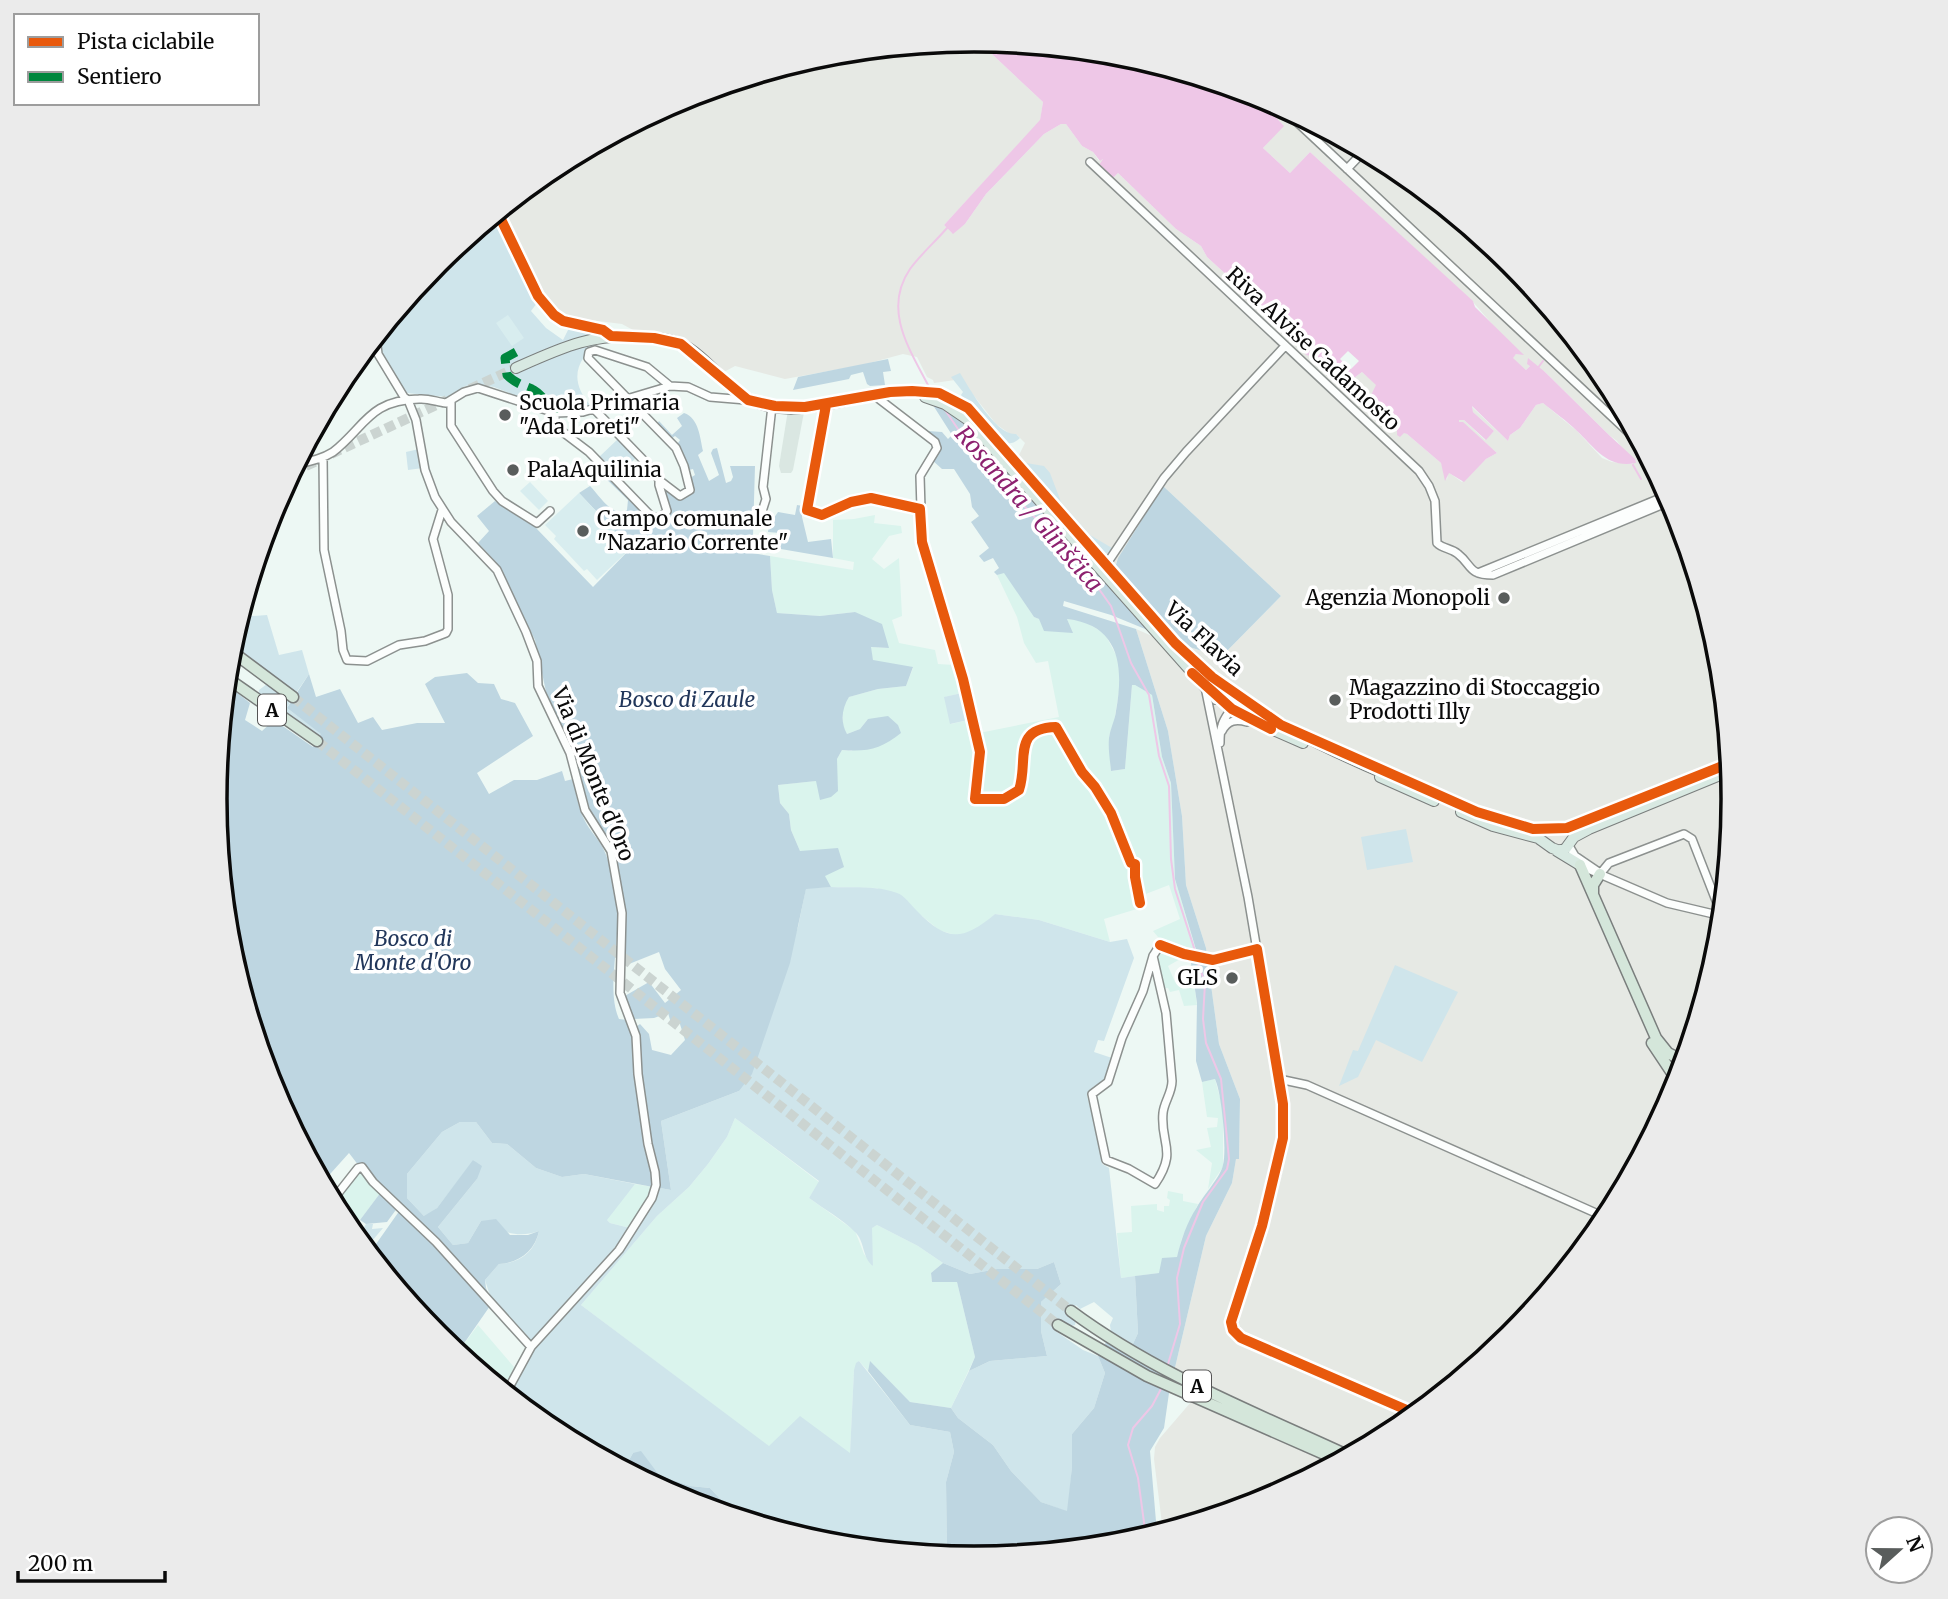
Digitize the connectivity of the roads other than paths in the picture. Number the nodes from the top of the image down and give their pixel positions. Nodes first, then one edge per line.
1 (1308, 132) edge
2 (1357, 159) edge
3 (1090, 162) dead end
4 (1348, 169) junction
5 (502, 221) edge
6 (611, 336) junction
7 (1285, 346) junction
8 (378, 350) edge
9 (516, 368) tunnel mouth
10 (670, 386) junction
11 (732, 388) junction
12 (877, 394) junction
13 (936, 396) junction
14 (718, 397) junction
15 (627, 398) junction
16 (408, 400) junction
17 (748, 400) junction
18 (451, 401) junction
19 (772, 405) junction
20 (826, 405) junction
21 (594, 409) junction
22 (1612, 411) edge
23 (555, 413) junction
24 (323, 457) junction
25 (308, 461) tunnel mouth
26 (659, 480) junction
27 (1657, 499) edge
28 (1661, 506) edge
29 (920, 509) junction
30 (442, 510) junction
31 (550, 511) dead end
32 (759, 521) dead end
33 (1107, 565) junction
34 (1478, 573) junction
35 (240, 658) edge
36 (236, 684) edge
37 (1205, 687) junction
38 (1232, 692) junction
39 (293, 697) tunnel mouth
40 (1217, 698) junction
41 (1209, 707) junction
42 (1232, 709) junction
43 (972, 713) dead end
44 (1260, 725) junction
45 (1220, 735) junction
46 (317, 741) tunnel mouth
47 (1220, 754) junction
48 (1720, 768) edge
49 (1720, 775) edge
50 (1558, 829) junction
51 (1548, 844) junction
52 (1569, 844) junction
53 (1557, 851) junction
54 (1580, 865) junction
55 (1604, 876) junction
56 (1594, 894) junction
57 (1715, 898) edge
58 (1712, 914) edge
59 (1257, 949) junction
60 (1153, 956) junction
61 (1642, 1015) junction
62 (1675, 1056) edge
63 (1670, 1070) edge
64 (1279, 1079) junction
65 (339, 1192) edge
66 (1596, 1213) edge
67 (1071, 1311) tunnel mouth
68 (1058, 1325) tunnel mouth
69 (531, 1347) junction
70 (510, 1385) edge
71 (1404, 1410) edge
72 (1335, 1452) edge
73 (1336, 1452) edge

1 - 4 street
2 - 4 street
3 - 7 street, Riva Alvise Cadamosto
4 - 22 street
5 - 6 street
6 - 9 main road
6 - 11 main road
7 - 33 street
7 - 34 street, Riva Alvise Cadamosto
8 - 16 street, Via di Monte d'Oro
10 - 14 street
10 - 15 street
10 - 15 street
11 - 14 street
11 - 17 main road
12 - 13 main road
12 - 20 main road
12 - 29 street
13 - 33 main road, Via Flavia
13 - 37 main road, Via Flavia
14 - 17 street
15 - 21 street
15 - 26 street
16 - 18 street
16 - 24 street
16 - 30 street, Via di Monte d'Oro
17 - 19 main road
18 - 23 street
18 - 31 street
19 - 20 main road
19 - 32 street
20 - 29 street
21 - 23 street
21 - 26 street
23 - 26 street
24 - 25 street
24 - 30 street
27 - 34 street
28 - 34 street
29 - 43 street
30 - 69 street, Via di Monte d'Oro
33 - 38 main road, Via Flavia
35 - 39 highway, A
36 - 46 highway, A
37 - 40 main road, Via Flavia
37 - 41 street
38 - 40 street
38 - 42 street
38 - 50 main road, Via Flavia
40 - 41 street
40 - 42 main road, Via Flavia
41 - 47 street
42 - 44 main road, Via Flavia
42 - 45 street
44 - 45 street
44 - 51 main road, Via Flavia
45 - 47 street
47 - 59 street
48 - 50 main road, Via Flavia
49 - 52 main road
50 - 51 main road
50 - 52 main road
51 - 53 main road, Via Flavia
52 - 53 main road
52 - 55 street
53 - 54 main road, Via Flavia
54 - 55 street
54 - 56 highway
55 - 56 highway
55 - 57 street
55 - 58 street
56 - 61 highway
59 - 60 street
59 - 64 street
60 - 60 street
61 - 62 highway
61 - 63 highway
64 - 66 street
64 - 71 street
65 - 69 street
67 - 73 highway, A
68 - 72 highway, A
69 - 70 street

